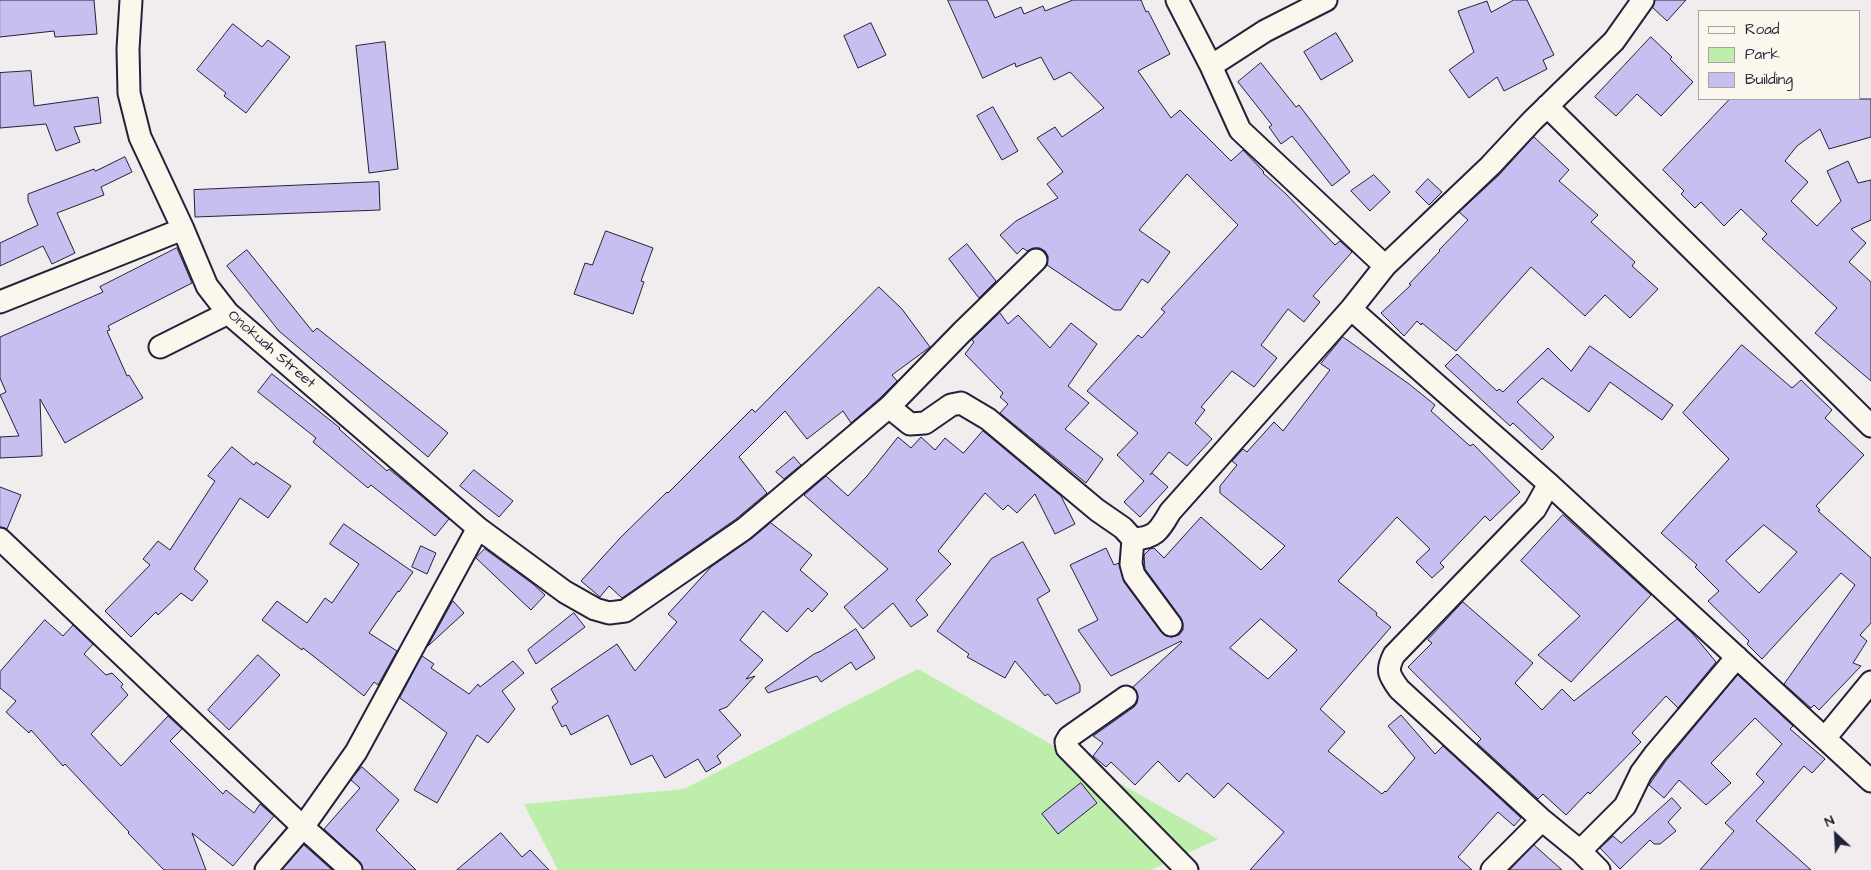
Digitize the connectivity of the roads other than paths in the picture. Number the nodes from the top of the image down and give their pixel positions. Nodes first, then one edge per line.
1 (131, 0) edge
2 (1177, 0) edge
3 (1326, 0) edge
4 (1643, 0) edge
5 (1211, 66) junction
6 (1548, 106) junction
7 (183, 229) junction
8 (1036, 260) dead end
9 (1385, 266) junction
10 (0, 302) edge
11 (1351, 309) junction
12 (228, 313) junction
13 (160, 347) dead end
14 (889, 407) junction
15 (1871, 426) edge
16 (1549, 484) junction
17 (478, 528) junction
18 (0, 539) edge
19 (1133, 539) junction
20 (1171, 625) dead end
21 (1737, 657) junction
22 (1871, 682) edge
23 (1126, 697) dead end
24 (1825, 738) junction
25 (1871, 781) edge
26 (1542, 820) junction
27 (304, 827) junction
28 (1580, 851) junction
29 (266, 870) edge
30 (351, 870) edge
31 (1187, 870) edge
32 (1492, 870) edge
33 (1599, 870) edge

1 - 7 street, Onokuah Street
2 - 5 street
3 - 5 street
4 - 6 street
5 - 9 street
6 - 9 street
6 - 15 street
7 - 10 street
7 - 12 street, Onokuah Street
8 - 14 street, Onokuah Street
9 - 11 street
11 - 16 street
11 - 19 street
12 - 13 street
12 - 17 street, Onokuah Street
14 - 17 street, Onokuah Street
14 - 19 street
16 - 21 street
16 - 26 street
17 - 27 street
18 - 27 street
19 - 20 street
21 - 24 street
21 - 28 street
22 - 24 street
23 - 31 street
24 - 25 street
26 - 28 street
26 - 32 street
27 - 29 street
27 - 30 street
28 - 33 street

